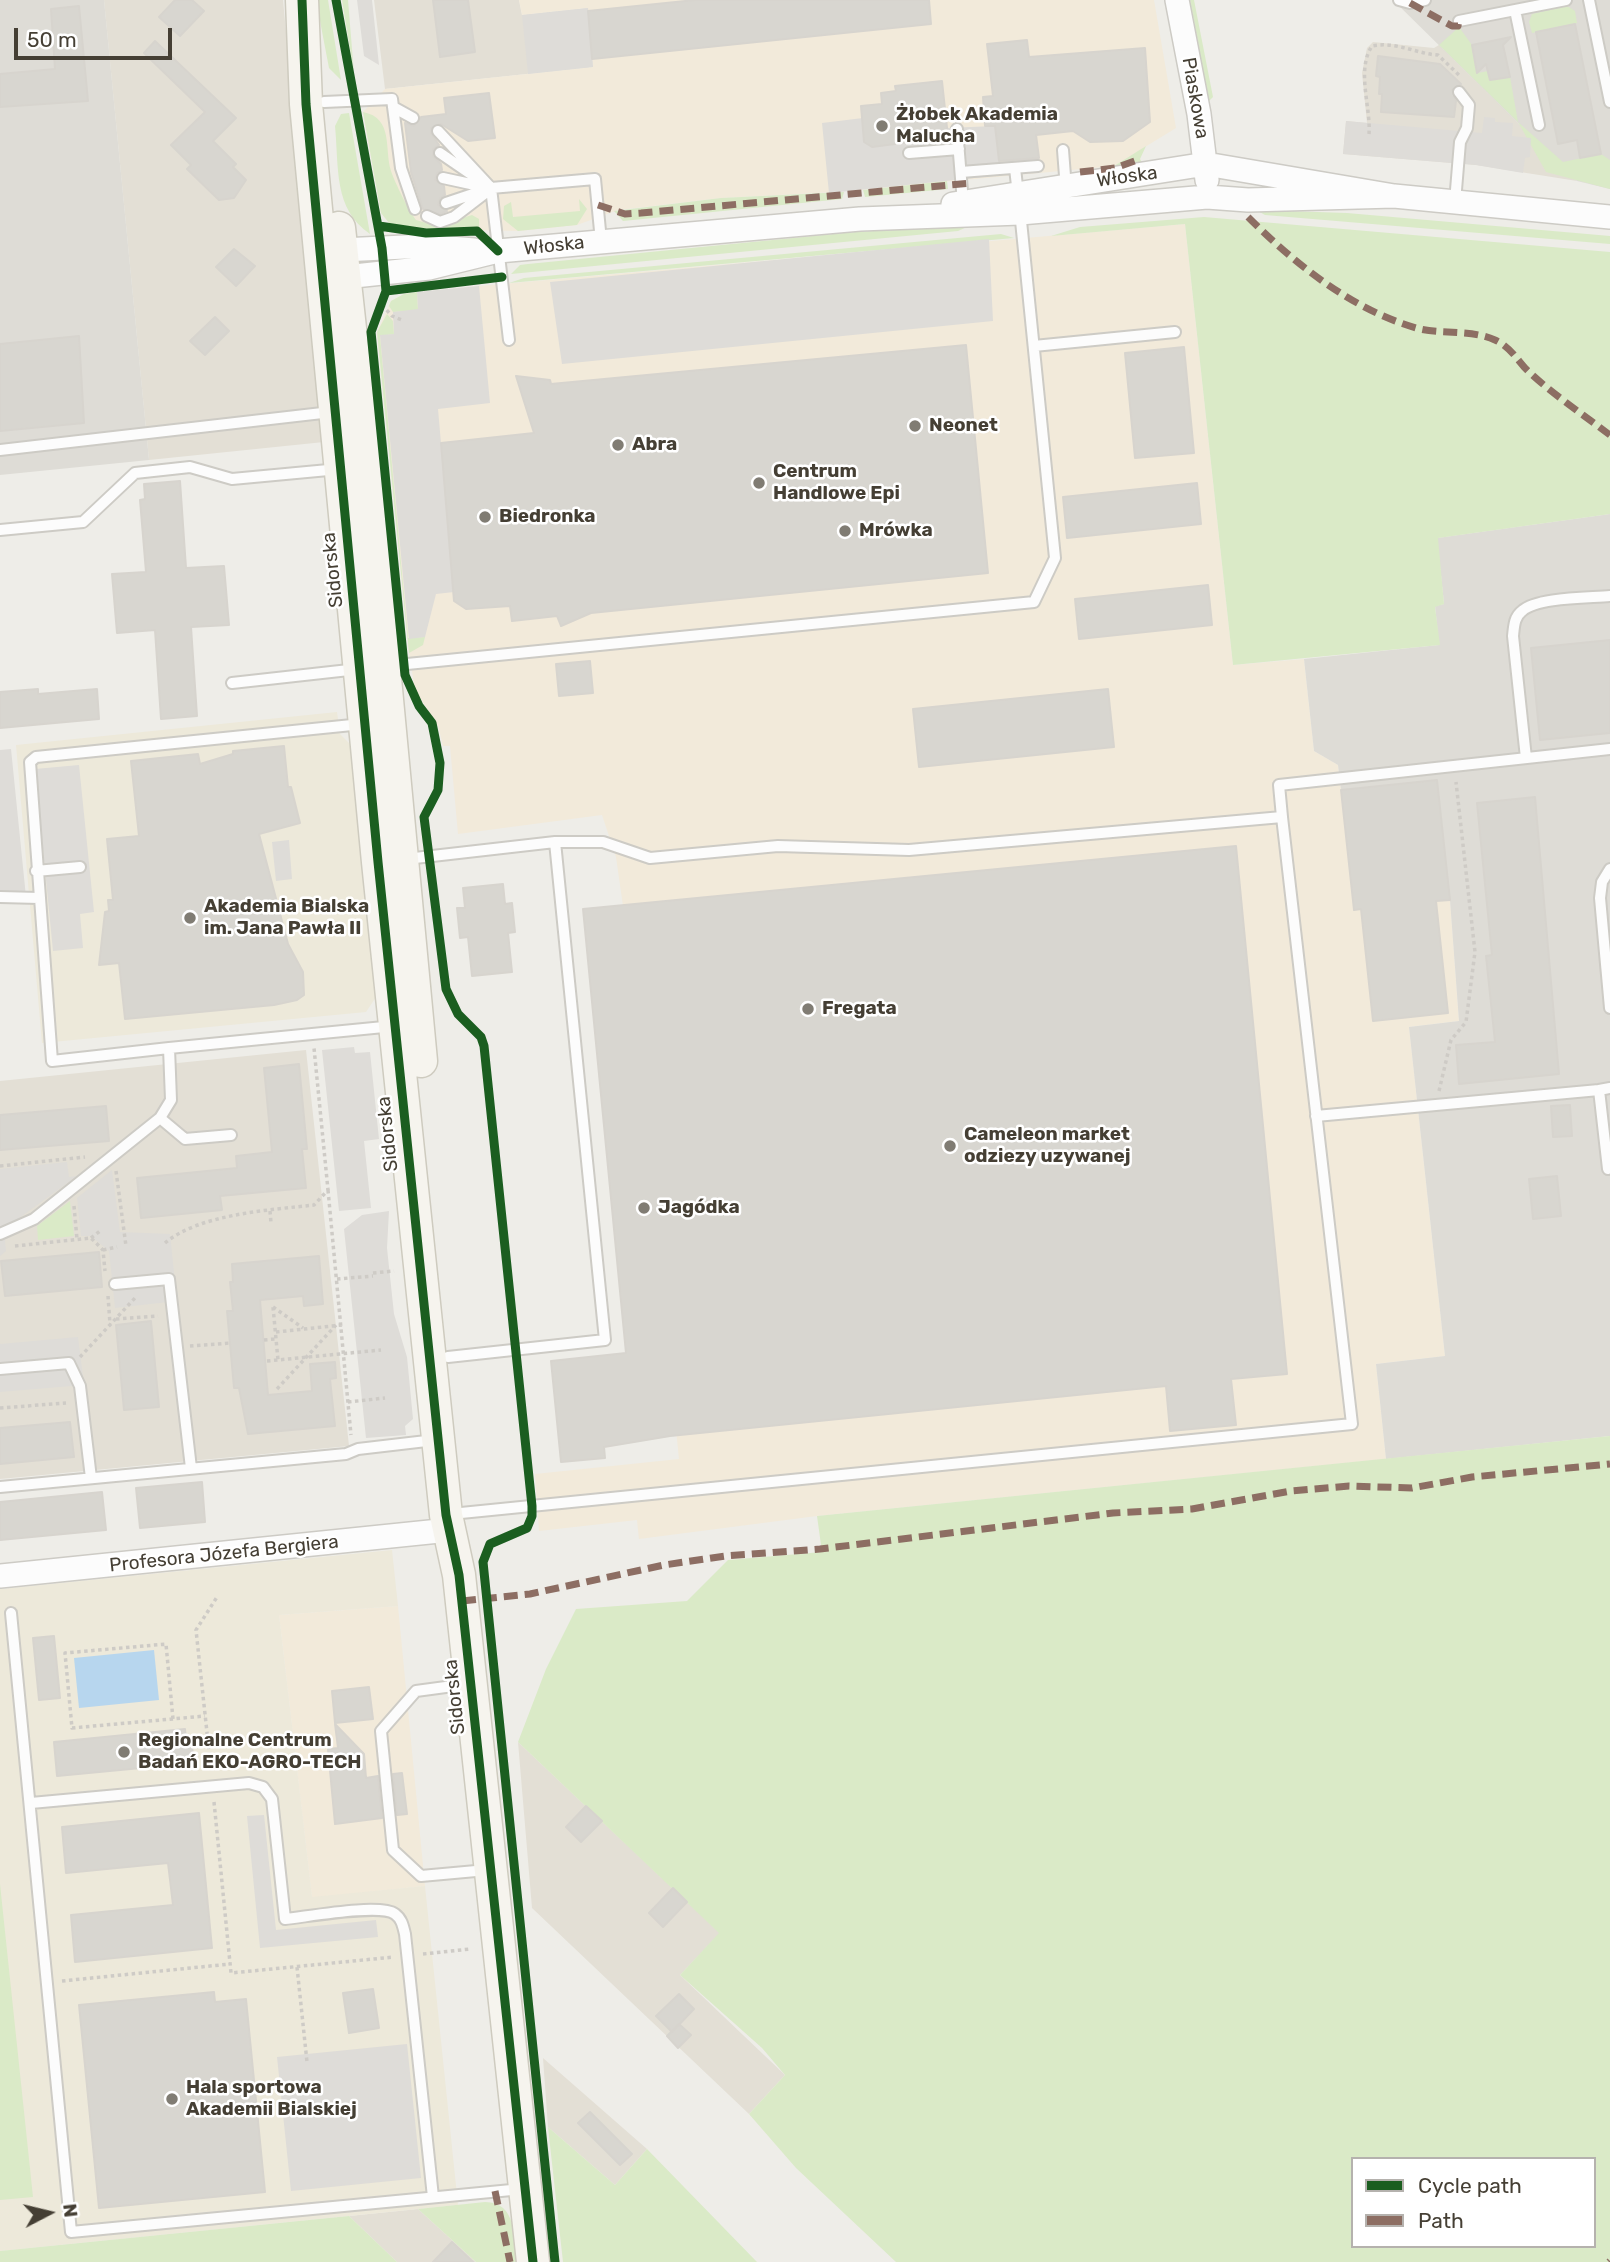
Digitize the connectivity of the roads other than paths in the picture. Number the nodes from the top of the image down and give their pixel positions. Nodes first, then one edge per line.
1 (303, 0) edge
2 (1177, 0) edge
3 (1399, 0) edge
4 (1425, 0) edge
5 (1566, 0) edge
6 (1589, 0) edge
7 (1515, 10) junction
8 (1459, 21) dead end
9 (1464, 88) road end
10 (1610, 102) edge
11 (315, 103) junction
12 (393, 107) junction
13 (413, 118) dead end
14 (1539, 125) dead end
15 (957, 129) dead end
16 (396, 130) junction
17 (438, 131) dead end
18 (407, 135) dead end
19 (959, 149) junction
20 (1063, 149) dead end
21 (440, 153) dead end
22 (909, 153) dead end
23 (399, 154) junction
24 (409, 160) dead end
25 (1206, 164) junction
26 (1038, 166) dead end
27 (1015, 168) junction
28 (961, 172) junction
29 (443, 178) dead end
30 (491, 188) junction
31 (1394, 196) junction
32 (1067, 197) junction
33 (1207, 197) junction
34 (1455, 202) junction
35 (446, 203) dead end
36 (1019, 203) junction
37 (415, 209) dead end
38 (964, 209) junction
39 (427, 216) dead end
40 (1610, 217) edge
41 (601, 241) junction
42 (498, 251) junction
43 (336, 264) junction
44 (1175, 332) dead end
45 (509, 341) dead end
46 (1034, 346) junction
47 (347, 411) junction
48 (0, 450) edge
49 (353, 468) junction
50 (0, 530) edge
51 (1610, 596) edge
52 (372, 668) junction
53 (232, 683) dead end
54 (377, 722) junction
55 (1610, 749) edge
56 (1526, 758) junction
57 (1282, 817) junction
58 (555, 842) junction
59 (390, 861) junction
60 (80, 867) dead end
61 (1610, 869) edge
62 (36, 871) junction
63 (0, 897) edge
64 (39, 898) junction
65 (1610, 1008) edge
66 (406, 1025) junction
67 (169, 1048) junction
68 (1605, 1089) edge
69 (1316, 1116) junction
70 (160, 1118) junction
71 (231, 1135) dead end
72 (1608, 1169) dead end
73 (0, 1234) edge
74 (111, 1286) road end
75 (438, 1358) junction
76 (0, 1369) edge
77 (447, 1438) junction
78 (191, 1468) junction
79 (90, 1478) junction
80 (0, 1488) edge
81 (454, 1522) junction
82 (0, 1576) edge
83 (11, 1612) dead end
84 (471, 1684) junction
85 (31, 1803) junction
86 (491, 1869) junction
87 (526, 2188) junction
88 (433, 2197) junction
89 (533, 2262) edge

1 - 11 street, Sidorska
2 - 25 street, Piaskowa
3 - 4 lane
5 - 7 lane
6 - 10 lane
7 - 8 lane
7 - 14 lane
9 - 34 lane
11 - 12 lane
11 - 43 street, Sidorska
12 - 13 lane
12 - 16 lane
15 - 19 lane
16 - 18 lane
16 - 23 lane
17 - 30 lane
19 - 22 lane
19 - 28 lane
20 - 32 lane
21 - 30 lane
23 - 24 lane
23 - 37 lane
25 - 31 street, Włoska
25 - 32 street, Włoska
25 - 33 street, Piaskowa
26 - 27 lane
27 - 28 lane
27 - 36 lane
28 - 38 lane
29 - 30 lane
30 - 35 lane
30 - 39 lane
30 - 41 lane
30 - 42 lane
31 - 33 street, Włoska
31 - 34 street, Włoska
32 - 33 street, Włoska
32 - 36 street, Włoska
34 - 40 street, Włoska
36 - 38 street, Włoska
36 - 46 lane
38 - 41 street, Włoska
41 - 42 street, Włoska
42 - 43 street, Włoska
42 - 43 street, Włoska
42 - 45 lane
43 - 47 street, Sidorska
44 - 46 lane
46 - 52 lane
47 - 48 lane
47 - 49 street, Sidorska
49 - 50 lane
49 - 52 street, Sidorska
51 - 56 lane
52 - 53 lane
52 - 54 street, Sidorska
54 - 59 street, Sidorska
54 - 62 lane
55 - 56 lane
56 - 57 lane
57 - 58 lane
57 - 69 lane
58 - 59 lane
58 - 75 lane
59 - 66 street, Sidorska
60 - 62 lane
61 - 65 lane
62 - 64 lane
63 - 64 lane
64 - 67 lane
66 - 67 lane
66 - 75 street, Sidorska
67 - 70 lane
68 - 69 lane
68 - 72 lane
69 - 81 lane
70 - 71 lane
70 - 73 lane
74 - 78 lane
75 - 77 street, Sidorska
76 - 79 lane
77 - 78 lane
77 - 81 street, Sidorska
78 - 79 lane
79 - 80 lane
81 - 82 street, Profesora Józefa Bergiera
81 - 84 street, Sidorska
83 - 85 lane
84 - 86 street, Sidorska
84 - 86 lane
85 - 88 lane
85 - 88 lane
86 - 87 street, Sidorska
87 - 88 lane
87 - 89 street, Sidorska

